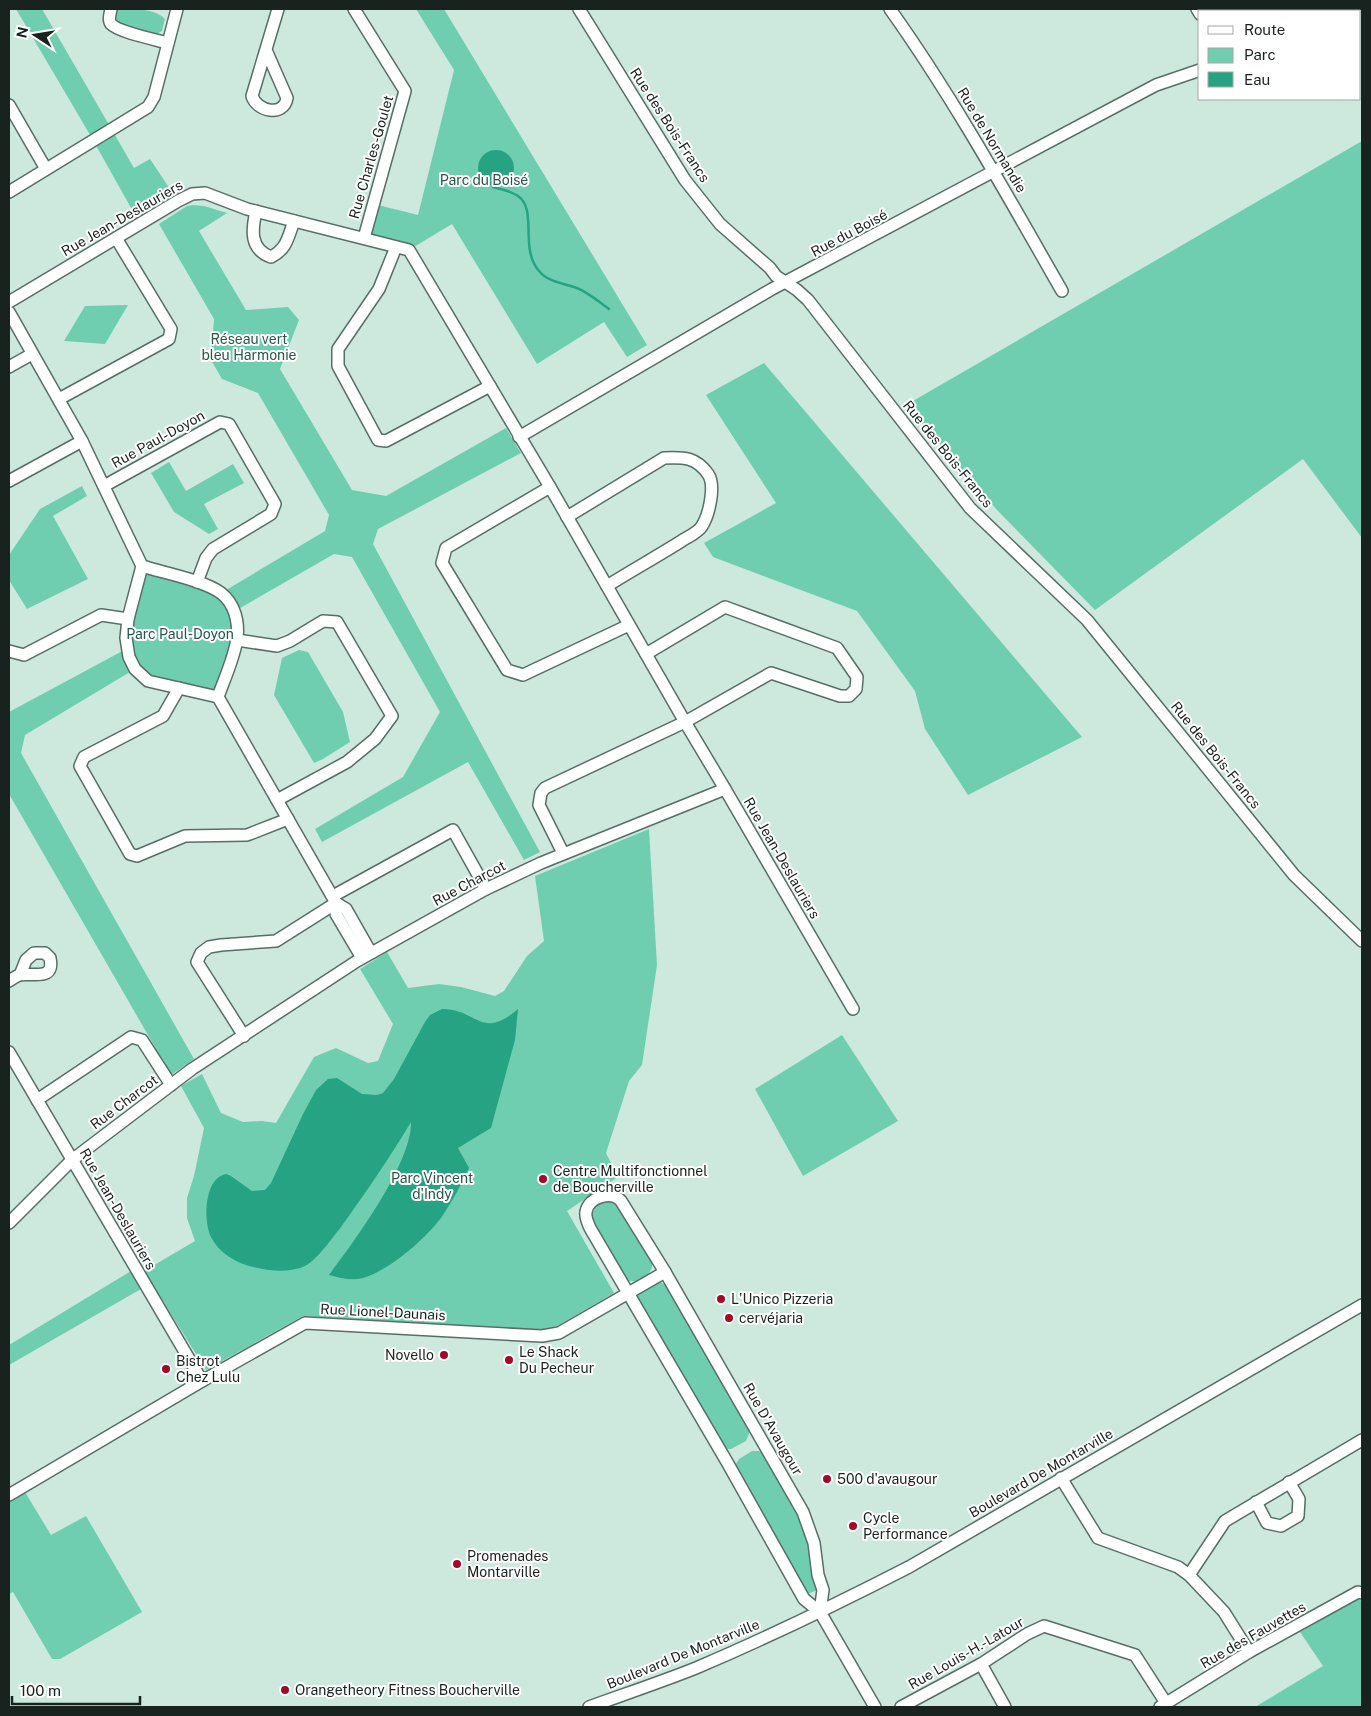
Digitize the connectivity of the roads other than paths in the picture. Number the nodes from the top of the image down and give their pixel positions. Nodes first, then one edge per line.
1 (111, 9) edge
2 (165, 9) edge
3 (278, 9) edge
4 (354, 9) edge
5 (579, 9) edge
6 (890, 9) edge
7 (177, 10) edge
8 (168, 43) junction
9 (266, 50) junction
10 (1198, 71) edge
11 (9, 105) edge
12 (46, 169) junction
13 (994, 172) junction
14 (9, 192) edge
15 (256, 211) junction
16 (294, 221) junction
17 (116, 238) junction
18 (364, 238) junction
19 (396, 247) junction
20 (786, 282) junction
21 (1062, 291) dead end
22 (9, 302) edge
23 (9, 312) edge
24 (32, 354) junction
25 (9, 367) edge
26 (490, 386) junction
27 (58, 399) junction
28 (519, 437) junction
29 (82, 441) junction
30 (9, 481) edge
31 (104, 486) junction
32 (550, 487) junction
33 (567, 516) junction
34 (142, 566) junction
35 (197, 582) junction
36 (607, 586) junction
37 (128, 619) junction
38 (629, 625) junction
39 (237, 640) junction
40 (9, 651) edge
41 (646, 654) junction
42 (179, 688) junction
43 (218, 697) junction
44 (685, 722) junction
45 (725, 789) junction
46 (277, 800) junction
47 (288, 819) junction
48 (563, 853) junction
49 (486, 889) junction
50 (334, 900) junction
51 (1362, 941) edge
52 (366, 955) junction
53 (20, 975) dead end
54 (9, 981) edge
55 (853, 1009) dead end
56 (244, 1036) junction
57 (9, 1052) edge
58 (12, 1066) edge
59 (171, 1085) junction
60 (37, 1100) junction
61 (72, 1160) junction
62 (9, 1223) edge
63 (665, 1272) junction
64 (629, 1293) junction
65 (1362, 1305) edge
66 (202, 1381) junction
67 (1362, 1440) edge
68 (1061, 1478) junction
69 (1289, 1482) junction
70 (9, 1495) edge
71 (1256, 1502) junction
72 (1189, 1575) junction
73 (1362, 1594) edge
74 (820, 1612) junction
75 (1249, 1652) junction
76 (980, 1664) junction
77 (1162, 1705) edge
78 (589, 1707) edge
79 (875, 1707) edge
80 (901, 1707) edge
81 (1005, 1707) edge

1 - 8 street
2 - 7 street
3 - 9 street
4 - 18 street, Rue Charles-Goulet
5 - 20 street, Rue des Bois-Francs
6 - 13 street, Rue de Normandie
7 - 8 street
8 - 12 street
9 - 9 street
10 - 13 street, Rue du Boisé
11 - 12 street
12 - 14 street
13 - 20 street, Rue du Boisé
13 - 21 street, Rue de Normandie
15 - 16 street, Rue Jean-Deslauriers
15 - 16 street
15 - 17 street, Rue Jean-Deslauriers
16 - 18 street, Rue Jean-Deslauriers
17 - 22 street, Rue Jean-Deslauriers
17 - 27 street
18 - 19 street, Rue Jean-Deslauriers
19 - 26 street, Rue Jean-Deslauriers
19 - 26 street
20 - 28 street, Rue du Boisé
20 - 51 street, Rue des Bois-Francs
23 - 24 street, Rue Paul-Doyon
24 - 25 street
24 - 27 street, Rue Paul-Doyon
26 - 28 street, Rue Jean-Deslauriers
27 - 29 street, Rue Paul-Doyon
28 - 32 street, Rue Jean-Deslauriers
29 - 30 street
29 - 31 street, Rue Paul-Doyon
31 - 34 street, Rue Paul-Doyon
31 - 35 street, Rue Paul-Doyon
32 - 33 street, Rue Jean-Deslauriers
32 - 38 street
33 - 36 street, Rue Jean-Deslauriers
33 - 36 street
34 - 35 street
34 - 37 street
35 - 39 street
36 - 38 street, Rue Jean-Deslauriers
37 - 40 street
37 - 42 street
38 - 41 street, Rue Jean-Deslauriers
39 - 43 street
39 - 46 street
41 - 44 street, Rue Jean-Deslauriers
41 - 44 street
42 - 43 street
42 - 47 street
43 - 46 street
44 - 45 street, Rue Jean-Deslauriers
44 - 48 street
45 - 48 street, Rue Charcot
45 - 55 street, Rue Jean-Deslauriers
46 - 47 street
47 - 50 street
48 - 49 street, Rue Charcot
49 - 50 street
49 - 52 street, Rue Charcot
50 - 52 street
50 - 56 street
52 - 56 street, Rue Charcot
53 - 54 street
56 - 59 street, Rue Charcot
57 - 58 street, Rue Jean-Deslauriers
58 - 60 street, Rue Jean-Deslauriers
59 - 60 street
59 - 61 street, Rue Charcot
60 - 61 street, Rue Jean-Deslauriers
61 - 62 street, Rue Charcot
61 - 66 street, Rue Jean-Deslauriers
63 - 64 street, Rue Lionel-Daunais
63 - 64 street, Rue D'Avaugour
63 - 74 street, Rue D'Avaugour
64 - 66 street, Rue Lionel-Daunais
64 - 74 street
65 - 68 street, Boulevard De Montarville
66 - 70 street, Rue Lionel-Daunais
67 - 69 street
68 - 72 street
68 - 74 street, Boulevard De Montarville
69 - 71 street
69 - 71 street
71 - 72 street
72 - 75 street
73 - 75 street, Rue des Fauvettes
74 - 78 street, Boulevard De Montarville
74 - 79 street
75 - 77 street, Rue des Fauvettes
76 - 77 street, Rue Louis-H.-Latour
76 - 80 street, Rue Louis-H.-Latour
76 - 81 street

